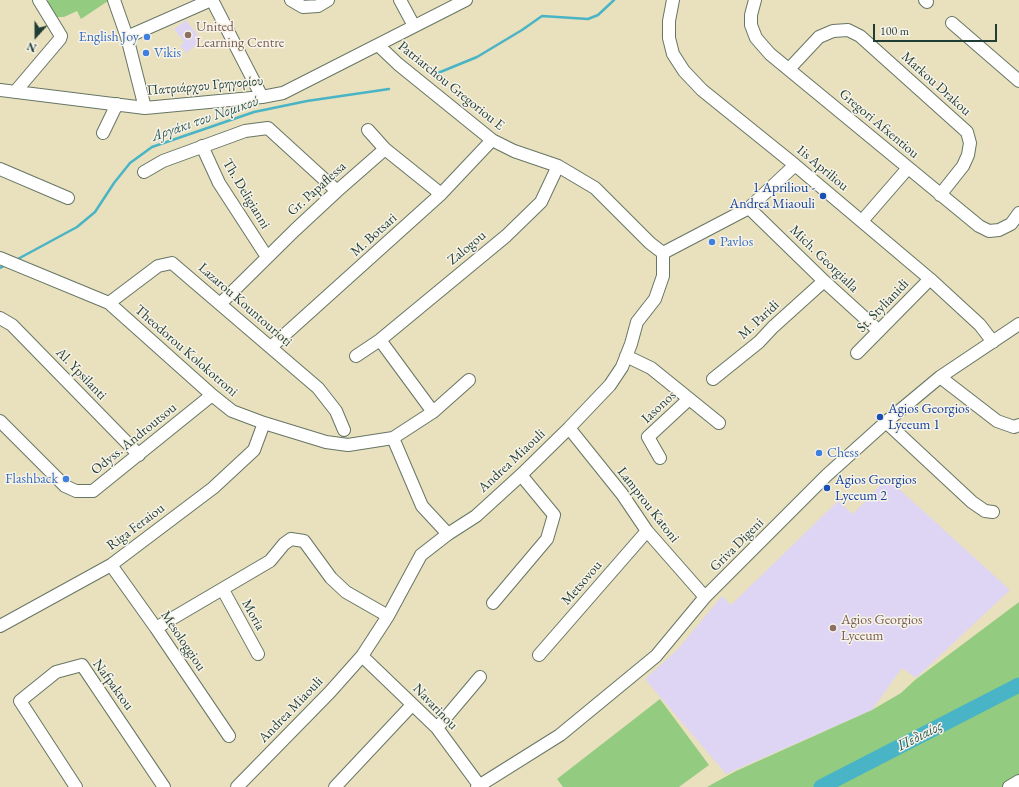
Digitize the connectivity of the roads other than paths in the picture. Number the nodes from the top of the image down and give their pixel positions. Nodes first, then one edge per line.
1 (39, 0) edge
2 (114, 0) edge
3 (212, 0) edge
4 (291, 0) edge
5 (328, 0) edge
6 (400, 0) edge
7 (466, 0) edge
8 (673, 0) edge
9 (755, 0) edge
10 (952, 23) dead end
11 (414, 26) junction
12 (126, 37) junction
13 (378, 45) junction
14 (789, 69) junction
15 (1019, 81) edge
16 (0, 90) edge
17 (15, 92) junction
18 (262, 97) junction
19 (117, 104) junction
20 (145, 108) junction
21 (368, 130) dead end
22 (103, 133) dead end
23 (492, 140) junction
24 (202, 146) junction
25 (385, 149) junction
26 (795, 165) junction
27 (558, 166) junction
28 (908, 168) junction
29 (0, 169) edge
30 (144, 172) dead end
31 (337, 191) junction
32 (442, 194) junction
33 (940, 194) junction
34 (68, 198) dead end
35 (749, 208) junction
36 (1019, 213) edge
37 (862, 221) junction
38 (663, 253) junction
39 (267, 257) junction
40 (0, 258) edge
41 (930, 279) junction
42 (824, 281) junction
43 (108, 303) junction
44 (220, 304) junction
45 (0, 318) edge
46 (1019, 324) edge
47 (879, 331) junction
48 (380, 340) junction
49 (993, 342) junction
50 (271, 347) junction
51 (857, 353) dead end
52 (356, 356) dead end
53 (626, 356) junction
54 (940, 377) junction
55 (713, 379) dead end
56 (469, 380) dead end
57 (212, 395) junction
58 (689, 399) junction
59 (433, 412) junction
60 (0, 421) edge
61 (886, 422) junction
62 (264, 423) junction
63 (719, 423) dead end
64 (1019, 426) edge
65 (569, 428) junction
66 (344, 430) dead end
67 (393, 438) junction
68 (139, 455) junction
69 (660, 458) dead end
70 (522, 475) junction
71 (993, 512) dead end
72 (647, 531) junction
73 (448, 534) junction
74 (112, 565) junction
75 (223, 590) junction
76 (705, 597) junction
77 (493, 603) dead end
78 (388, 616) junction
79 (0, 626) edge
80 (156, 628) junction
81 (258, 654) dead end
82 (539, 654) dead end
83 (362, 656) junction
84 (480, 677) dead end
85 (412, 705) junction
86 (437, 728) junction
87 (229, 736) dead end
88 (1019, 781) edge
89 (478, 786) edge
90 (76, 787) edge
91 (164, 787) edge
92 (238, 787) edge
93 (335, 787) edge
94 (1009, 787) edge

1 - 17 street
2 - 12 street
3 - 12 street
3 - 18 street
4 - 5 street
6 - 11 street
7 - 11 street, Πατριάρχου Γρηγορίου
8 - 26 street, 1is Apriliou
9 - 14 street, Gregori Afxentiou
10 - 15 street
11 - 13 street, Πατριάρχου Γρηγορίου
12 - 20 street
13 - 18 street, Πατριάρχου Γρηγορίου
13 - 23 street, Patriarchou Gregoriou E
14 - 28 street, Gregori Afxentiou
14 - 33 street, Markou Drakou
16 - 17 street, Πατριάρχου Γρηγορίου
17 - 19 street, Πατριάρχου Γρηγορίου
18 - 20 street, Πατριάρχου Γρηγορίου
19 - 20 street, Πατριάρχου Γρηγορίου
19 - 22 street
21 - 25 street
23 - 27 street, Patriarchou Gregoriou E
23 - 32 street, M. Botsari
24 - 30 street
24 - 31 street
24 - 39 street, Th. Deligianni
25 - 31 street, Gr. Papaflessa
25 - 32 street
26 - 35 street
26 - 37 street, 1is Apriliou
27 - 38 street, Patriarchou Gregoriou E
27 - 48 street, Zalogou
28 - 33 street, Gregori Afxentiou
28 - 37 street
29 - 34 street
31 - 39 street, Gr. Papaflessa
32 - 50 street, M. Botsari
33 - 36 street, Gregori Afxentiou
35 - 38 street
35 - 42 street, Mich. Georgialla
37 - 41 street, 1is Apriliou
38 - 53 street, Andrea Miaouli
39 - 44 street, Gr. Papaflessa
40 - 43 street, Theodorou Kolokotroni
41 - 47 street, St. Stylianidi
41 - 49 street, 1is Apriliou
42 - 47 street, Mich. Georgialla
42 - 55 street, M. Paridi
43 - 44 street, Lazarou Kountourioti
43 - 57 street, Theodorou Kolokotroni
44 - 50 street, Lazarou Kountourioti
45 - 68 street, Al. Ypsilanti
46 - 49 street, Griva Digeni
47 - 51 street, St. Stylianidi
48 - 52 street, Zalogou
48 - 59 street
49 - 54 street, Griva Digeni
50 - 66 street, Lazarou Kountourioti
53 - 58 street, Iasonos
53 - 65 street, Andrea Miaouli
54 - 61 street, Griva Digeni
54 - 64 street
56 - 59 street
57 - 62 street, Theodorou Kolokotroni
57 - 68 street, Odyss. Androutsou
58 - 63 street, Iasonos
58 - 69 street, Iasonos
59 - 67 street
60 - 68 street, Odyss. Androutsou
61 - 71 street
61 - 76 street, Griva Digeni
62 - 67 street, Theodorou Kolokotroni
62 - 74 street, Riga Feraiou
65 - 70 street, Andrea Miaouli
65 - 72 street, Lamprou Katoni
67 - 73 street
70 - 73 street, Andrea Miaouli
70 - 77 street
72 - 76 street, Lamprou Katoni
72 - 82 street, Metsovou
73 - 78 street, Andrea Miaouli
74 - 79 street, Riga Feraiou
74 - 80 street, Mesologgiou
75 - 78 street
75 - 80 street
75 - 81 street, Moria
76 - 89 street, Griva Digeni
78 - 83 street, Andrea Miaouli
80 - 87 street, Mesologgiou
83 - 85 street, Navarinou
83 - 92 street, Andrea Miaouli
84 - 86 street
85 - 86 street, Navarinou
85 - 93 street
86 - 89 street, Navarinou
88 - 94 street
90 - 91 street, Nafpaktou

